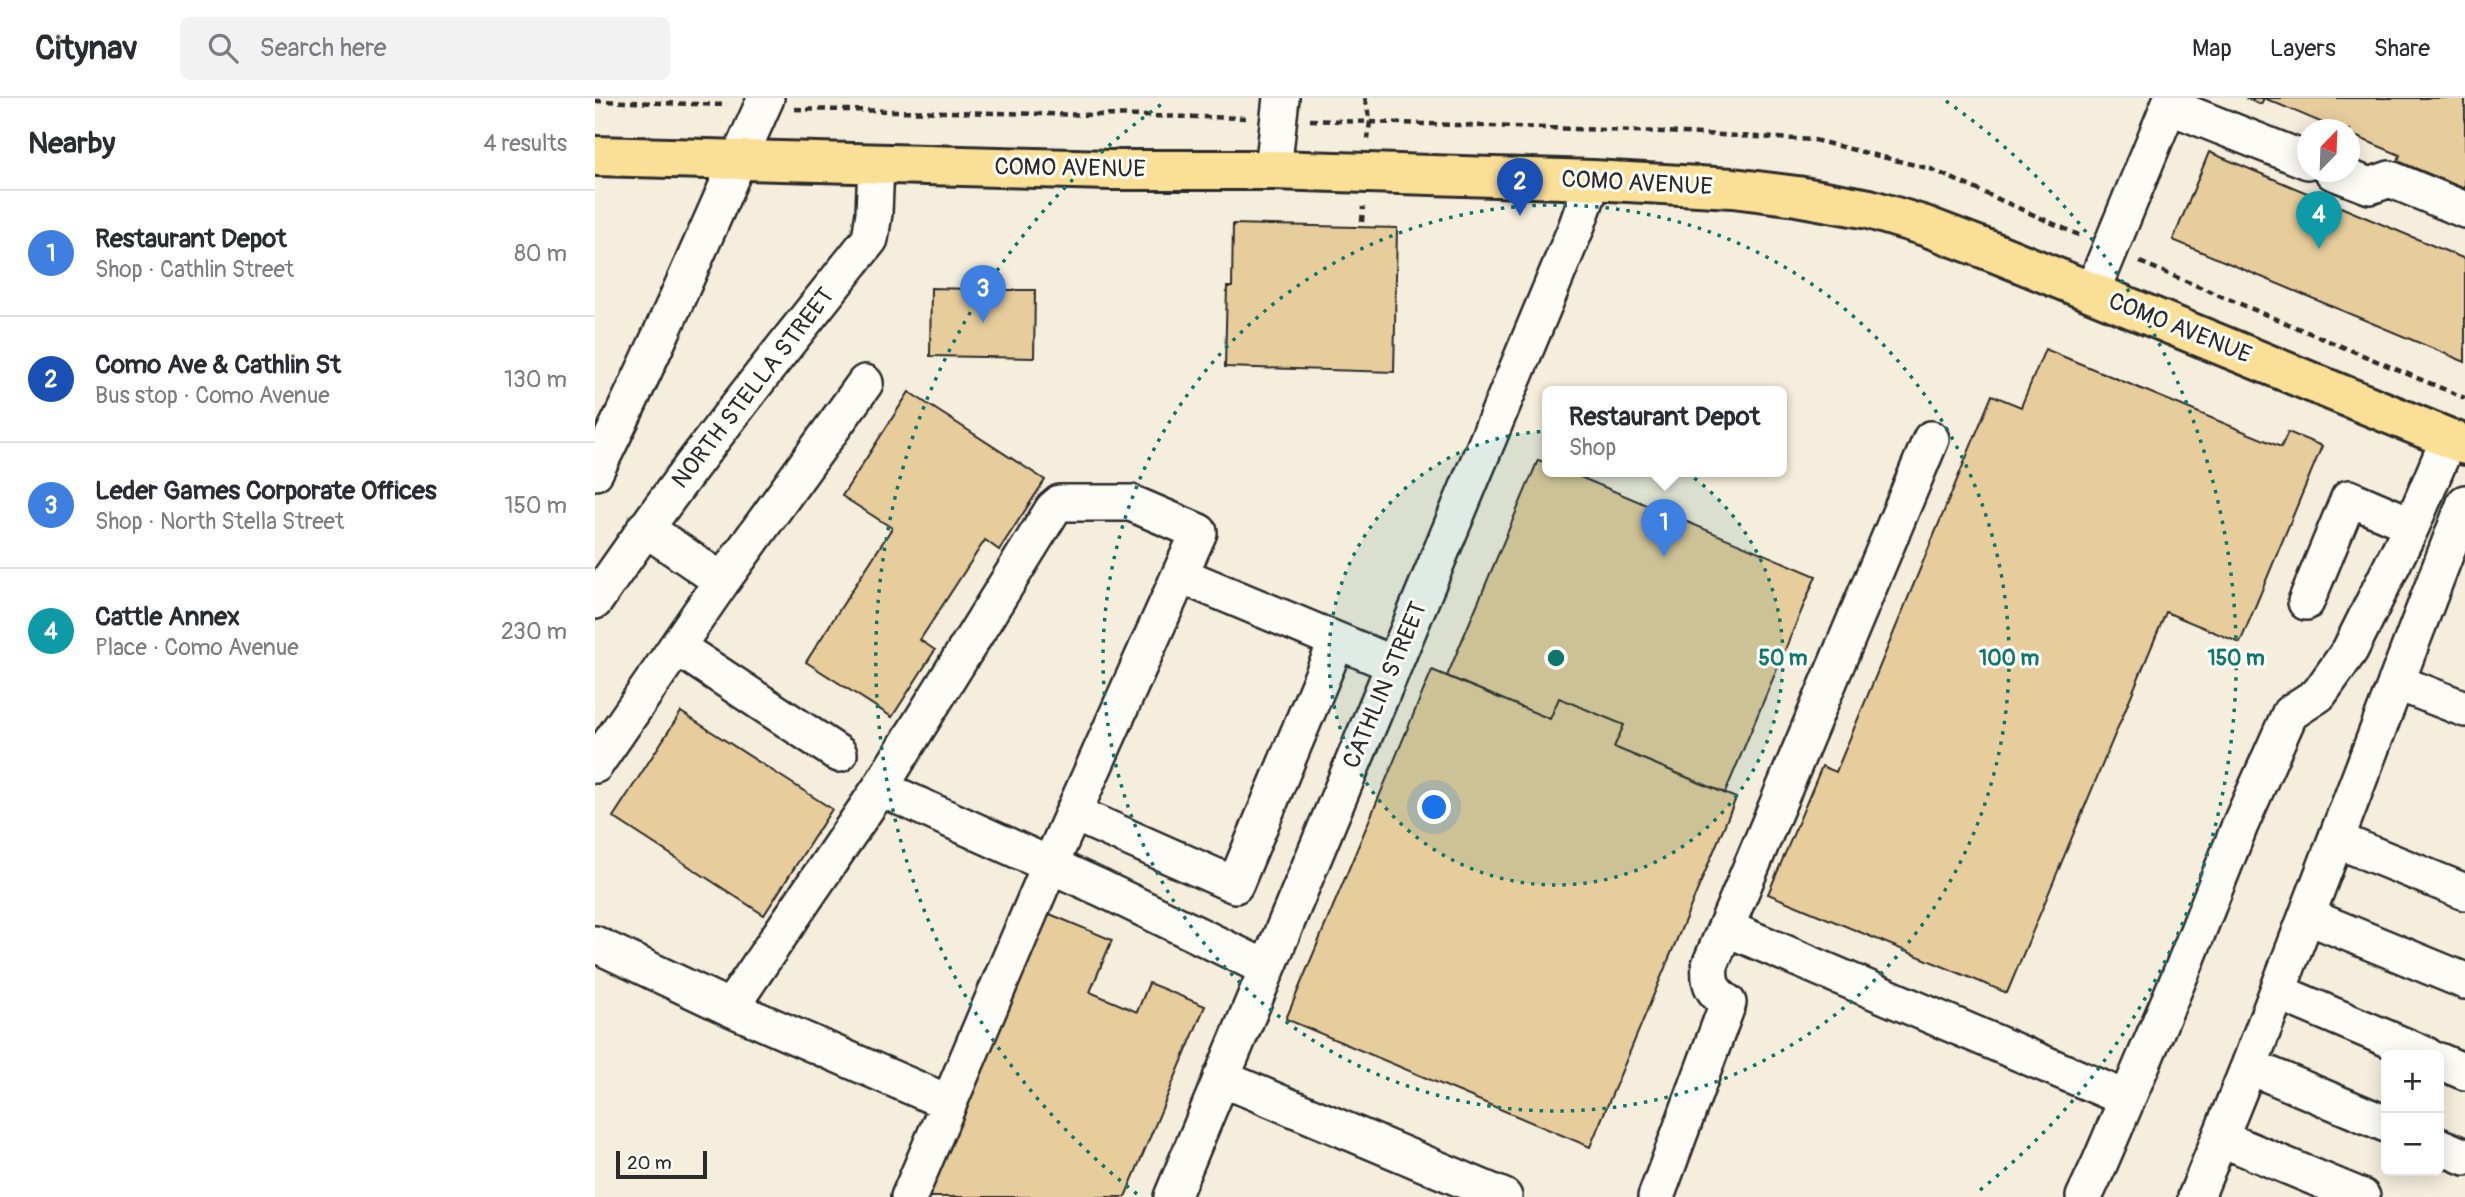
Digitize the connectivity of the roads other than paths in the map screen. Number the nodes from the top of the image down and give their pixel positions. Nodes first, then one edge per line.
1 (766, 98) edge
2 (1282, 98) edge
3 (2170, 102) edge
4 (595, 156) edge
5 (2297, 156) edge
6 (740, 159) junction
7 (876, 164) junction
8 (1273, 170) junction
9 (1593, 180) junction
10 (2357, 182) edge
11 (2369, 187) junction
12 (2465, 210) edge
13 (2465, 234) edge
14 (2092, 293) junction
15 (865, 383) dead end
16 (1931, 439) dead end
17 (2457, 441) edge
18 (595, 472) edge
19 (2465, 503) edge
20 (2411, 525) junction
21 (645, 528) junction
22 (2456, 553) edge
23 (1179, 575) junction
24 (722, 581) junction
25 (595, 601) edge
26 (2306, 602) dead end
27 (1337, 641) junction
28 (677, 647) junction
29 (1394, 664) junction
30 (2396, 682) junction
31 (2465, 709) edge
32 (839, 754) dead end
33 (595, 765) edge
34 (880, 788) junction
35 (1073, 813) junction
36 (2337, 840) junction
37 (1050, 865) junction
38 (2465, 892) edge
39 (2307, 916) junction
40 (1725, 928) junction
41 (595, 944) edge
42 (1266, 968) junction
43 (2465, 982) edge
44 (2278, 992) junction
45 (730, 1008) junction
46 (2414, 1050) edge
47 (2444, 1063) edge
48 (2249, 1066) junction
49 (2465, 1072) edge
50 (1221, 1078) junction
51 (2127, 1099) junction
52 (949, 1103) junction
53 (2381, 1122) edge
54 (2220, 1138) junction
55 (2444, 1148) edge
56 (2465, 1157) edge
57 (1174, 1193) edge
58 (909, 1197) edge
59 (1504, 1197) edge
60 (1656, 1197) edge
61 (2084, 1197) edge
62 (2196, 1197) edge
63 (2362, 1197) edge

1 - 6 street
2 - 8 street
3 - 5 street
3 - 14 street
4 - 6 main road, COMO AVENUE
6 - 7 main road, COMO AVENUE
6 - 18 street
7 - 8 main road, COMO AVENUE
7 - 21 street, NORTH STELLA STREET
8 - 9 main road, COMO AVENUE
9 - 14 main road, COMO AVENUE
9 - 29 street, CATHLIN STREET
10 - 11 street
11 - 12 street
11 - 13 street
14 - 17 main road, COMO AVENUE
15 - 24 street
16 - 40 street
17 - 20 street
19 - 22 street
20 - 26 street
20 - 51 street
21 - 24 street
21 - 25 street, NORTH STELLA STREET
22 - 30 street
23 - 27 street
23 - 34 street
23 - 35 street
24 - 28 street
27 - 29 street
27 - 35 street
28 - 32 street
28 - 33 street
29 - 42 street, CATHLIN STREET
30 - 31 street
30 - 36 street
34 - 37 street
34 - 45 street
35 - 37 street
36 - 38 street
36 - 39 street
37 - 42 street
37 - 52 street
39 - 43 street
39 - 44 street
40 - 51 street
40 - 60 street
41 - 45 street
42 - 50 street, CATHLIN STREET
44 - 46 street
44 - 48 street
45 - 52 street
47 - 49 street
48 - 53 street
48 - 54 street
50 - 57 street, CATHLIN STREET
50 - 59 street
51 - 61 street
52 - 58 street
54 - 62 street
54 - 63 street
55 - 56 street

